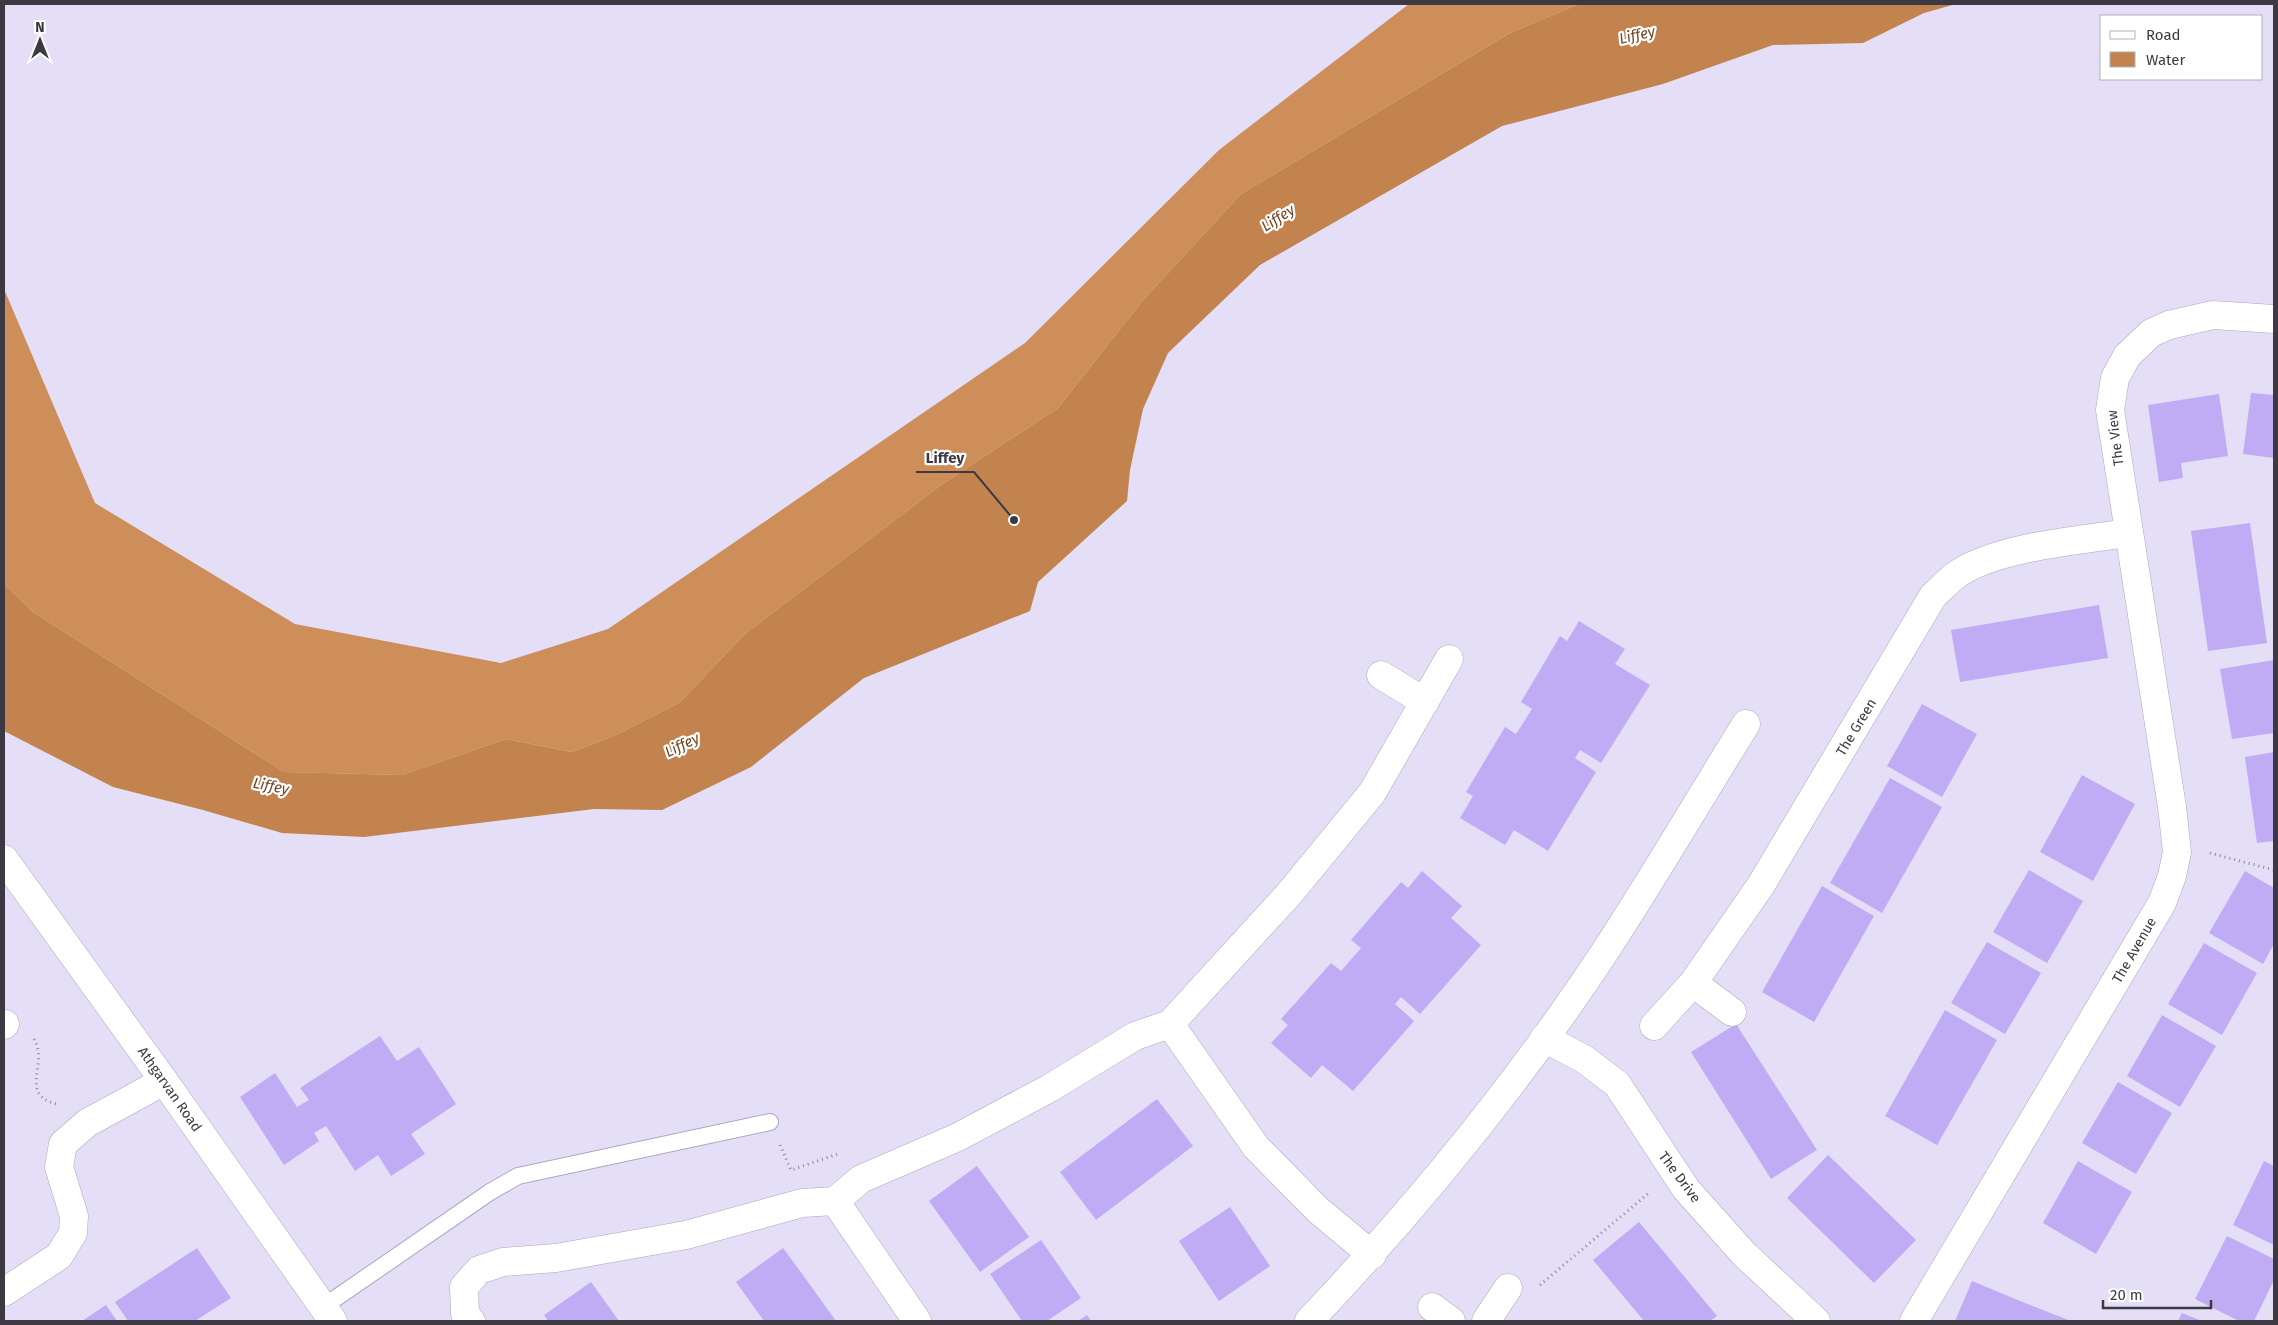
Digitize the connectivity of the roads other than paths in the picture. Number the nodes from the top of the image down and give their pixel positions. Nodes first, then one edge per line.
1 (2274, 319) edge
2 (2128, 533) junction
3 (1449, 659) dead end
4 (1381, 675) dead end
5 (1424, 702) junction
6 (1746, 724) dead end
7 (4, 858) edge
8 (1693, 983) junction
9 (1732, 1012) dead end
10 (1170, 1024) junction
11 (1654, 1026) dead end
12 (1544, 1038) junction
13 (164, 1081) junction
14 (770, 1122) road end
15 (835, 1201) junction
16 (1372, 1255) junction
17 (1508, 1288) road end
18 (4, 1292) edge
19 (328, 1314) edge
20 (471, 1321) edge
21 (917, 1321) edge
22 (1309, 1321) edge
23 (1486, 1321) edge
24 (1816, 1321) edge
25 (1914, 1321) edge

1 - 2 street, The View
2 - 8 street, The Green
2 - 25 street, The Avenue
3 - 5 street
4 - 5 street
5 - 10 street
6 - 12 street
7 - 13 street, Athgarvan Road
8 - 9 street
8 - 11 street, The Green
10 - 15 street
10 - 16 street
12 - 16 street
12 - 24 street, The Drive
13 - 18 street
13 - 19 street, Athgarvan Road
14 - 19 lane
15 - 20 street
15 - 21 street
16 - 22 street
17 - 23 street

